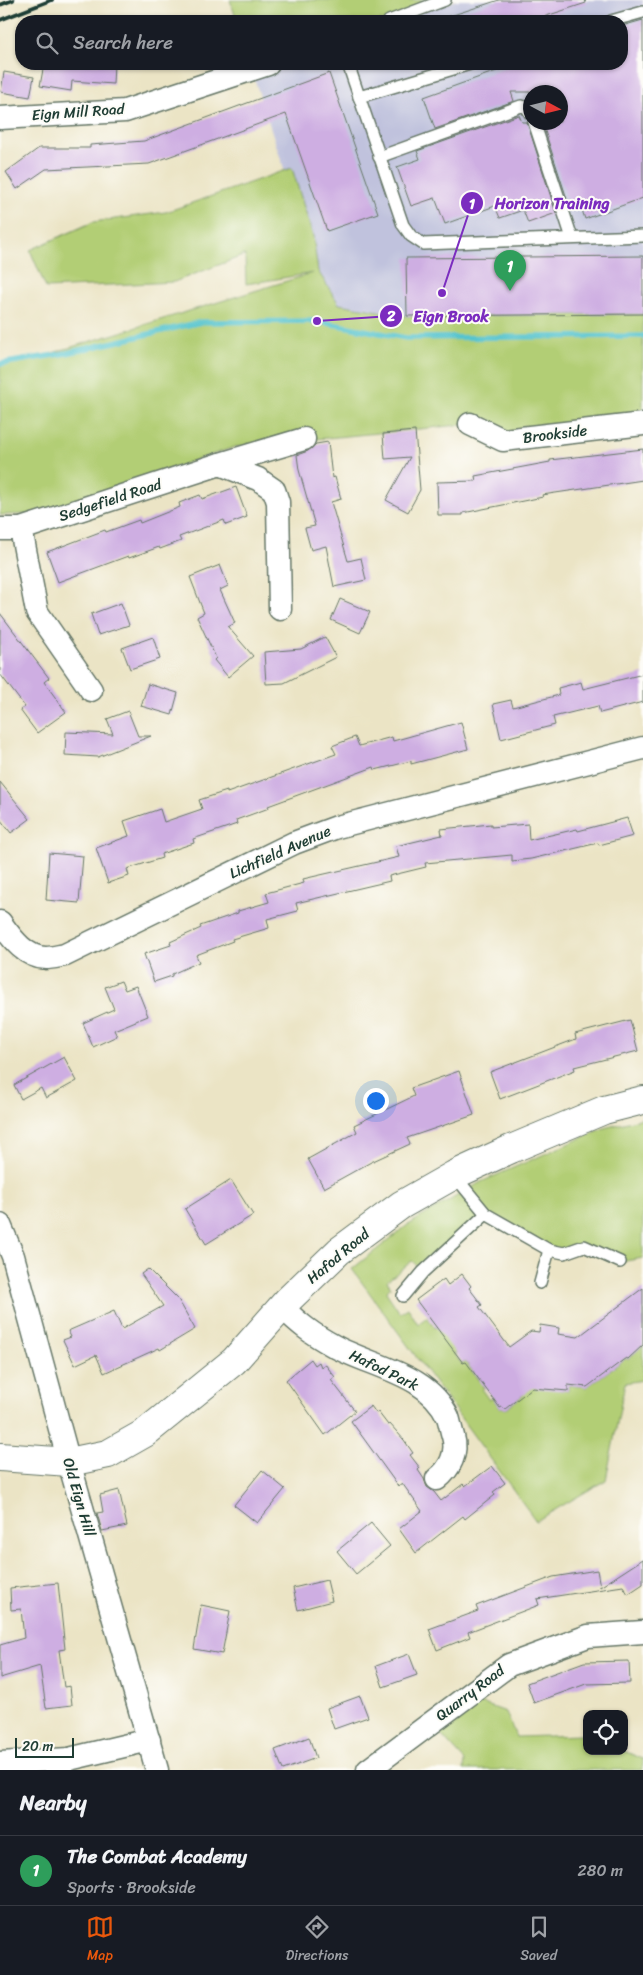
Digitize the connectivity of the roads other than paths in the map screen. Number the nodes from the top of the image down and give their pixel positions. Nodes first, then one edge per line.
1 (445, 0) edge
2 (643, 12) edge
3 (405, 15) edge
4 (628, 16) edge
5 (249, 70) edge
6 (350, 70) edge
7 (450, 70) edge
8 (359, 97) junction
9 (523, 106) edge
10 (0, 118) edge
11 (537, 130) edge
12 (380, 157) junction
13 (643, 236) edge
14 (572, 238) junction
15 (470, 424) dead end
16 (643, 424) edge
17 (304, 439) dead end
18 (220, 464) junction
19 (10, 529) edge
20 (280, 608) dead end
21 (91, 690) dead end
22 (643, 748) edge
23 (0, 922) edge
24 (643, 1100) edge
25 (454, 1175) junction
26 (486, 1214) junction
27 (0, 1225) edge
28 (549, 1250) junction
29 (620, 1262) dead end
30 (540, 1283) dead end
31 (403, 1296) dead end
32 (282, 1307) junction
33 (0, 1457) edge
34 (69, 1462) junction
35 (436, 1479) dead end
36 (643, 1632) edge
37 (149, 1740) junction
38 (0, 1763) edge
39 (157, 1770) edge
40 (368, 1770) edge

1 - 3 lane
2 - 4 lane
5 - 10 street, Eign Mill Road
6 - 8 lane
7 - 8 lane
8 - 12 lane
9 - 12 lane
11 - 14 lane
12 - 14 lane
13 - 14 lane
15 - 16 street, Brookside
17 - 18 street, Sedgefield Road
18 - 19 street, Sedgefield Road
18 - 20 street
19 - 21 street
22 - 23 street, Lichfield Avenue
24 - 25 street, Hafod Road
25 - 26 lane
25 - 32 street, Hafod Road
26 - 28 lane
26 - 31 lane
27 - 34 street, Old Eign Hill
28 - 29 lane
28 - 30 lane
32 - 34 street, Hafod Road
32 - 35 street, Hafod Park
33 - 34 street, Hafod Road
34 - 37 street, Old Eign Hill
36 - 40 street, Quarry Road
37 - 38 street
37 - 39 street, Old Eign Hill

